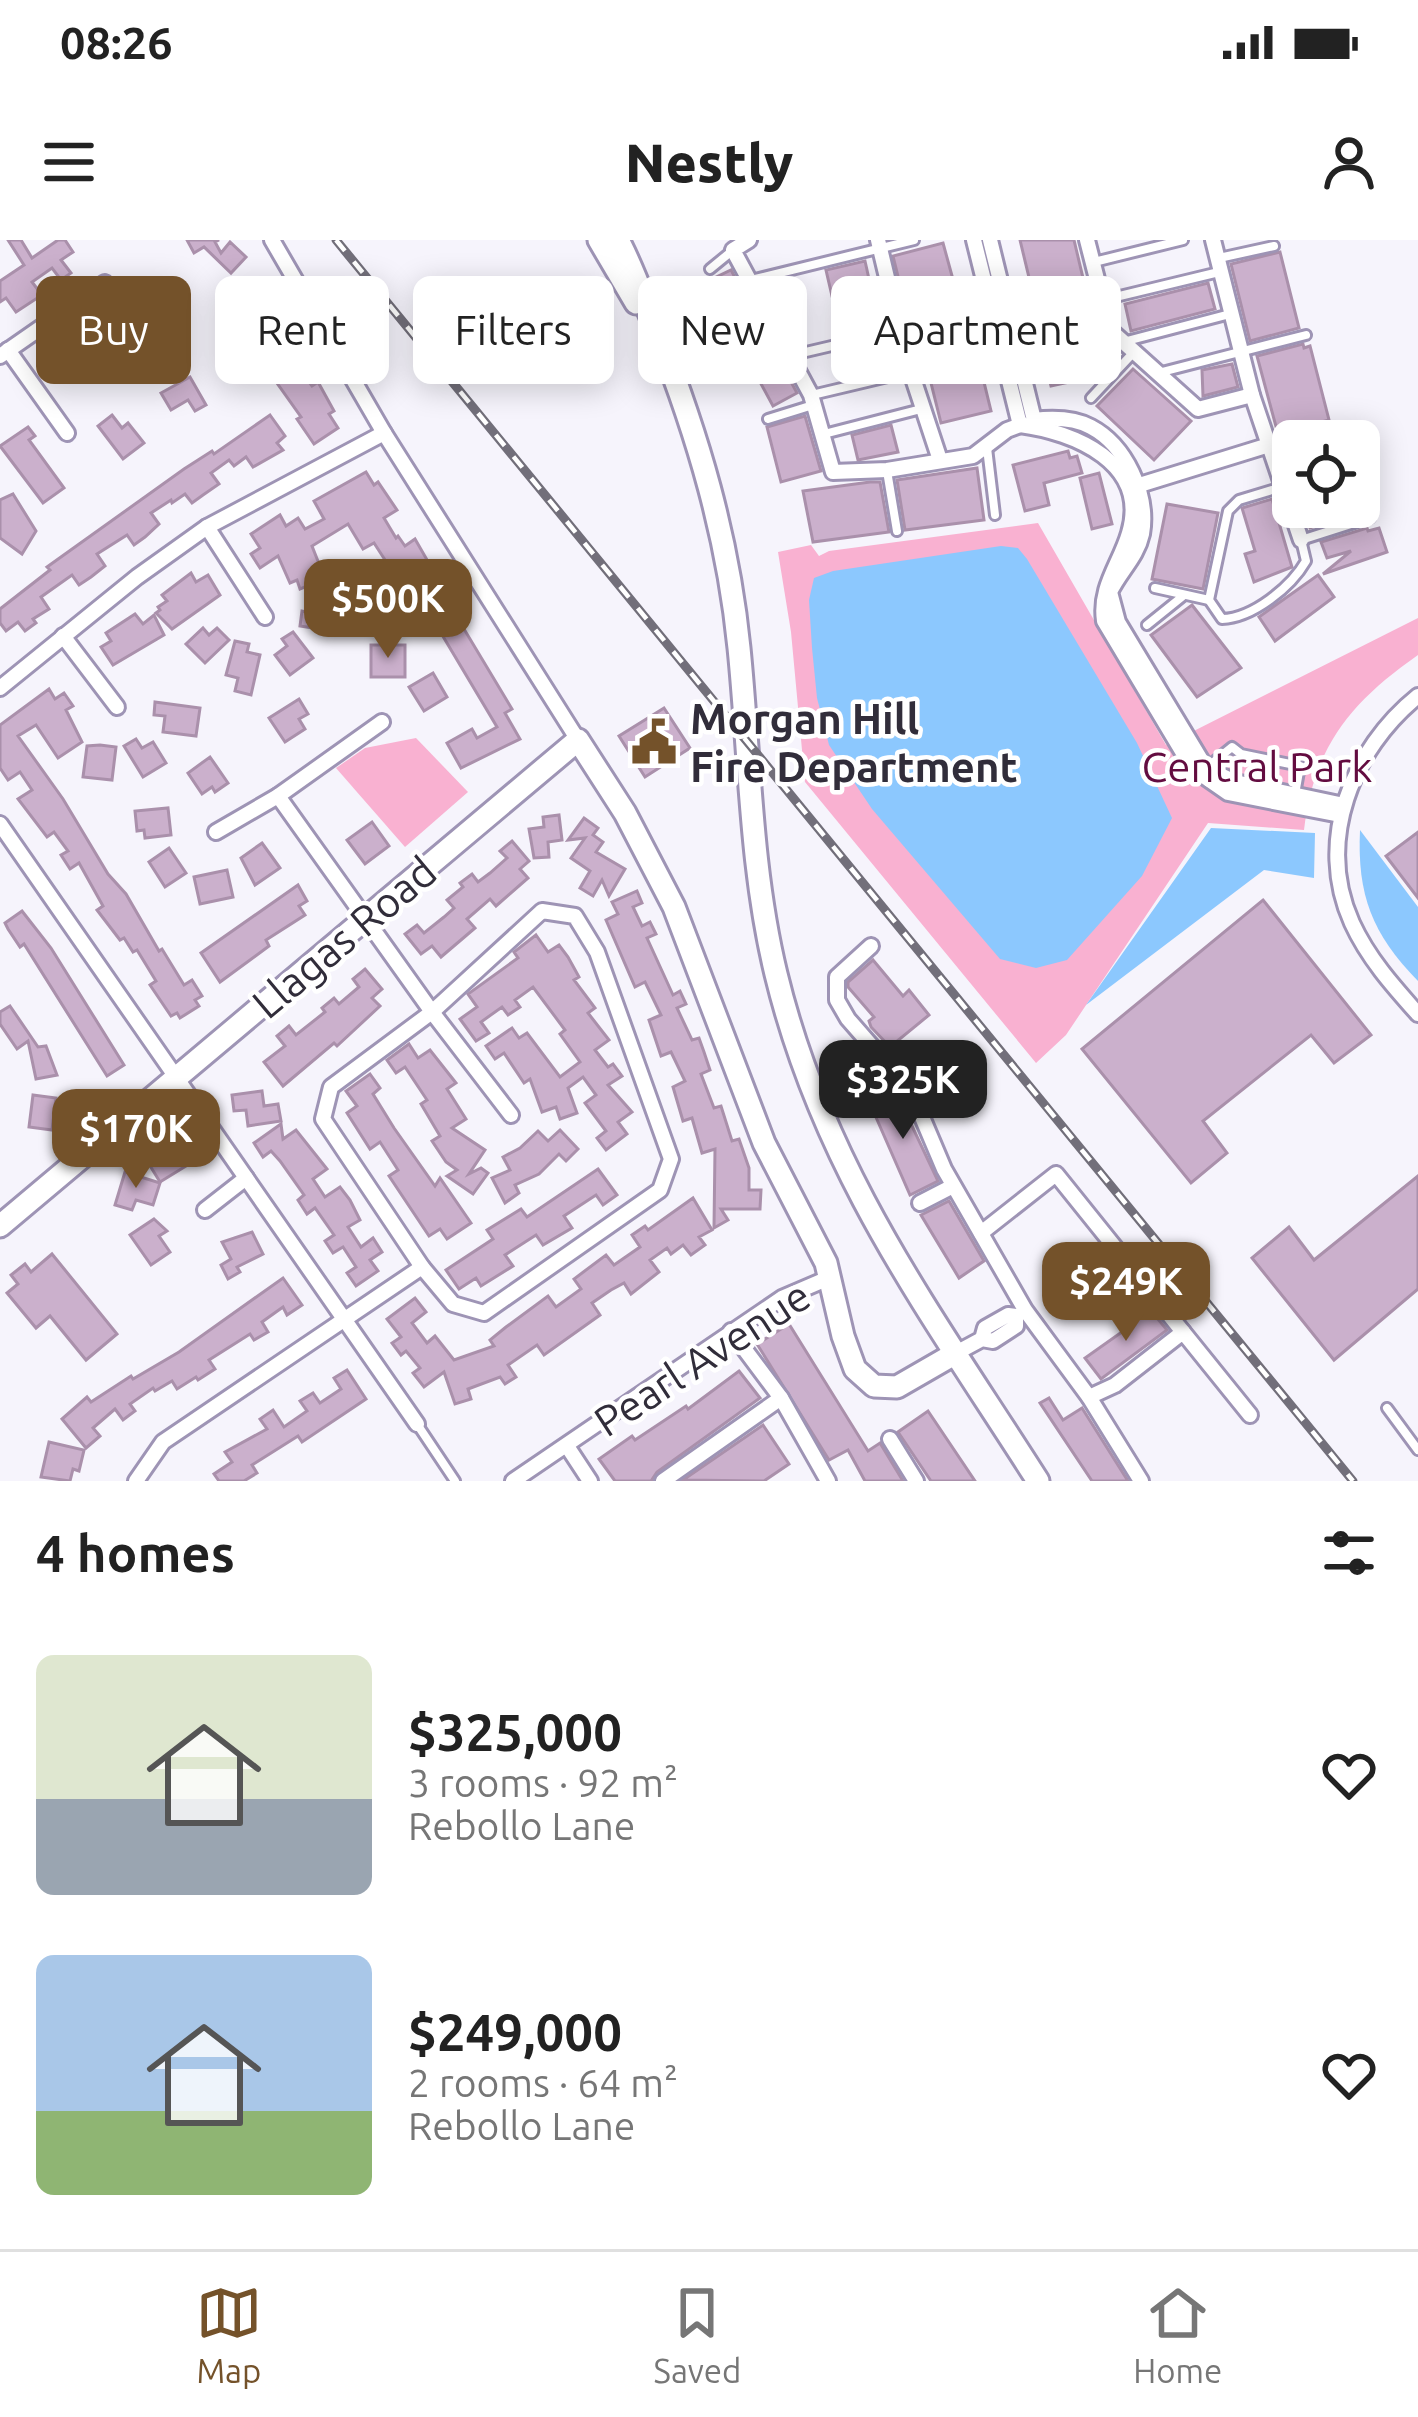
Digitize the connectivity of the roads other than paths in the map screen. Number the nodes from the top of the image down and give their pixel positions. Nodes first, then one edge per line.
1 (272, 240) edge
2 (599, 240) edge
3 (618, 240) edge
4 (749, 240) edge
5 (914, 240) edge
6 (974, 240) edge
7 (990, 240) edge
8 (1087, 240) edge
9 (1183, 240) edge
10 (1213, 240) edge
11 (879, 244) edge
12 (1274, 246) dead end
13 (733, 250) junction
14 (1093, 262) junction
15 (1218, 265) junction
16 (710, 269) dead end
17 (748, 276) edge
18 (764, 276) edge
19 (887, 276) edge
20 (1096, 276) edge
21 (638, 279) edge
22 (1121, 294) edge
23 (638, 306) edge
24 (1230, 314) junction
25 (36, 331) edge
26 (1306, 335) dead end
27 (1121, 340) edge
28 (1128, 347) junction
29 (1239, 352) junction
30 (4, 353) edge
31 (1158, 373) junction
32 (676, 384) edge
33 (805, 384) edge
34 (867, 384) edge
35 (917, 384) edge
36 (1252, 394) junction
37 (1091, 398) dead end
38 (812, 400) junction
39 (925, 408) junction
40 (768, 419) dead end
41 (1027, 423) junction
42 (67, 433) dead end
43 (383, 433) junction
44 (822, 434) junction
45 (1269, 445) junction
46 (987, 447) junction
47 (1272, 453) edge
48 (940, 460) junction
49 (887, 470) junction
50 (1133, 487) junction
51 (1272, 490) edge
52 (995, 515) dead end
53 (207, 527) junction
54 (1297, 528) edge
55 (1339, 528) edge
56 (897, 531) dead end
57 (1301, 540) junction
58 (1155, 588) dead end
59 (1183, 596) junction
60 (1209, 600) junction
61 (265, 617) dead end
62 (1147, 625) dead end
63 (63, 636) junction
64 (0, 688) edge
65 (1418, 695) edge
66 (117, 706) dead end
67 (382, 722) dead end
68 (578, 740) junction
69 (1204, 771) junction
70 (278, 796) junction
71 (1294, 801) junction
72 (1342, 810) junction
73 (0, 824) edge
74 (216, 832) dead end
75 (365, 920) junction
76 (871, 946) dead end
77 (432, 1012) junction
78 (1418, 1014) edge
79 (177, 1077) junction
80 (512, 1115) dead end
81 (246, 1178) junction
82 (953, 1186) junction
83 (920, 1203) dead end
84 (205, 1210) dead end
85 (0, 1226) edge
86 (981, 1233) junction
87 (422, 1268) junction
88 (831, 1277) junction
89 (1021, 1313) junction
90 (347, 1321) junction
91 (731, 1331) junction
92 (1184, 1332) junction
93 (956, 1353) junction
94 (1089, 1397) junction
95 (781, 1398) junction
96 (1388, 1408) dead end
97 (1250, 1415) dead end
98 (417, 1424) joint
99 (890, 1439) dead end
100 (567, 1446) junction
101 (1418, 1450) edge
102 (1141, 1480) edge
103 (136, 1481) edge
104 (455, 1481) edge
105 (513, 1481) edge
106 (590, 1481) edge
107 (663, 1481) edge
108 (828, 1481) edge
109 (916, 1481) edge
110 (1038, 1481) edge

1 - 43 street
2 - 23 street
3 - 21 street
4 - 13 street
5 - 11 lane
6 - 41 street
7 - 41 street
8 - 14 street
9 - 14 lane
10 - 15 street
11 - 18 lane
11 - 19 street
12 - 15 lane
13 - 16 lane
13 - 17 street
14 - 20 street
15 - 22 lane
15 - 24 street
24 - 28 lane
24 - 29 street
25 - 30 street
26 - 29 lane
27 - 28 street
28 - 31 street
28 - 37 lane
29 - 31 lane
29 - 36 street
30 - 42 street
31 - 36 street
32 - 93 street
33 - 38 street
34 - 38 lane
35 - 39 street
36 - 45 street
38 - 40 lane
38 - 44 street
39 - 44 lane
39 - 48 street
41 - 46 street
41 - 50 street
43 - 53 street
43 - 68 street
44 - 49 street
45 - 47 street
45 - 50 street
46 - 48 street
46 - 52 lane
48 - 49 street
49 - 56 lane
50 - 69 street
51 - 60 lane
53 - 61 street
53 - 63 street
54 - 57 street
55 - 57 lane
57 - 60 lane
58 - 59 lane
59 - 60 lane
59 - 62 lane
63 - 64 street
63 - 66 street
65 - 72 street
67 - 70 street
68 - 75 street, Llagas Road
68 - 88 street
69 - 71 street
69 - 71 lane
70 - 74 street
70 - 75 street
71 - 72 street
72 - 78 street
73 - 79 street
75 - 77 street
75 - 79 street, Llagas Road
76 - 82 street
77 - 80 street
77 - 87 street
77 - 87 street
79 - 81 street
79 - 85 street, Llagas Road
81 - 84 street
81 - 90 street
82 - 83 street
82 - 86 street
86 - 89 street
86 - 92 street
87 - 90 street
88 - 91 street, Pearl Avenue
88 - 93 street
89 - 93 street
89 - 94 street
90 - 98 street
90 - 103 street
91 - 95 street
91 - 100 street, Pearl Avenue
92 - 94 street
92 - 97 street
93 - 110 street
94 - 102 street
95 - 107 street
95 - 108 street
96 - 101 lane
98 - 104 lane
99 - 109 street
100 - 105 street, Pearl Avenue
100 - 106 street

